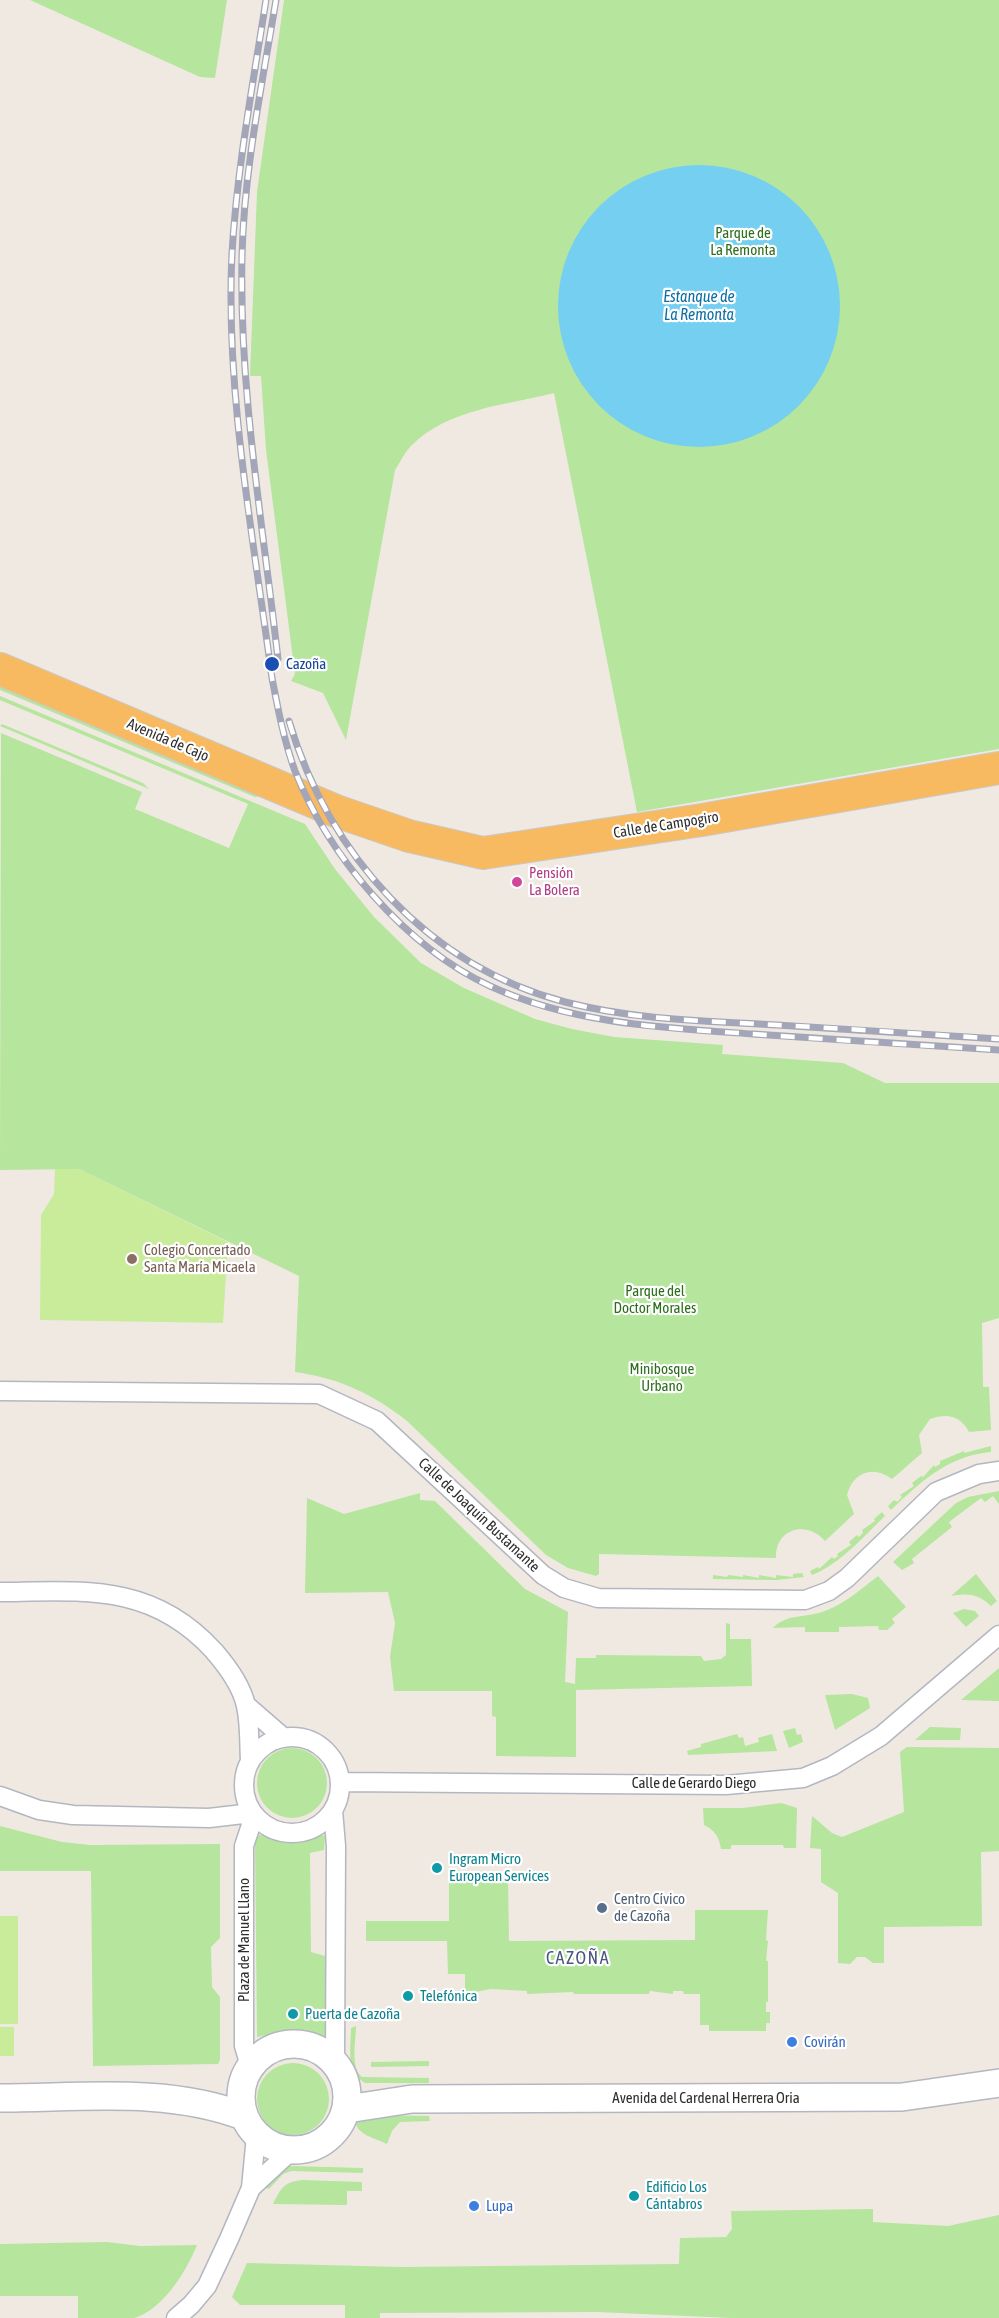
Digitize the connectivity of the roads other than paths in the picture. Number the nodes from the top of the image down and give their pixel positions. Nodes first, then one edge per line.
1 (0, 669) edge
2 (999, 768) edge
3 (336, 811) joint
4 (0, 1391) edge
5 (999, 1471) edge
6 (0, 1592) edge
7 (999, 1635) edge
8 (246, 1705) junction
9 (284, 1738) junction
10 (250, 1761) junction
11 (340, 1782) junction
12 (0, 1796) edge
13 (333, 1810) junction
14 (253, 1814) junction
15 (340, 2070) junction
16 (247, 2071) junction
17 (999, 2083) edge
18 (0, 2098) edge
19 (173, 2098) junction
20 (412, 2098) junction
21 (347, 2109) junction
22 (250, 2126) junction
23 (291, 2151) junction
24 (251, 2188) junction
25 (176, 2318) edge

1 - 3 highway, Avenida de Cajo
2 - 3 highway, Calle de Campogiro
4 - 5 street, Calle de Joaquín Bustamante
6 - 8 street
7 - 11 street, Calle de Gerardo Diego
8 - 9 street
8 - 10 street
9 - 10 street
9 - 11 street
10 - 14 street
11 - 13 street
12 - 14 street
13 - 14 street
13 - 15 street
14 - 16 street, Plaza de Manuel Llano
15 - 16 main road
15 - 20 main road
15 - 21 main road
16 - 19 main road
16 - 22 main road
17 - 20 main road, Avenida del Cardenal Herrera Oria
18 - 19 main road
19 - 22 main road
20 - 21 main road
21 - 23 main road
22 - 23 main road
22 - 24 street
23 - 24 street
24 - 25 street

